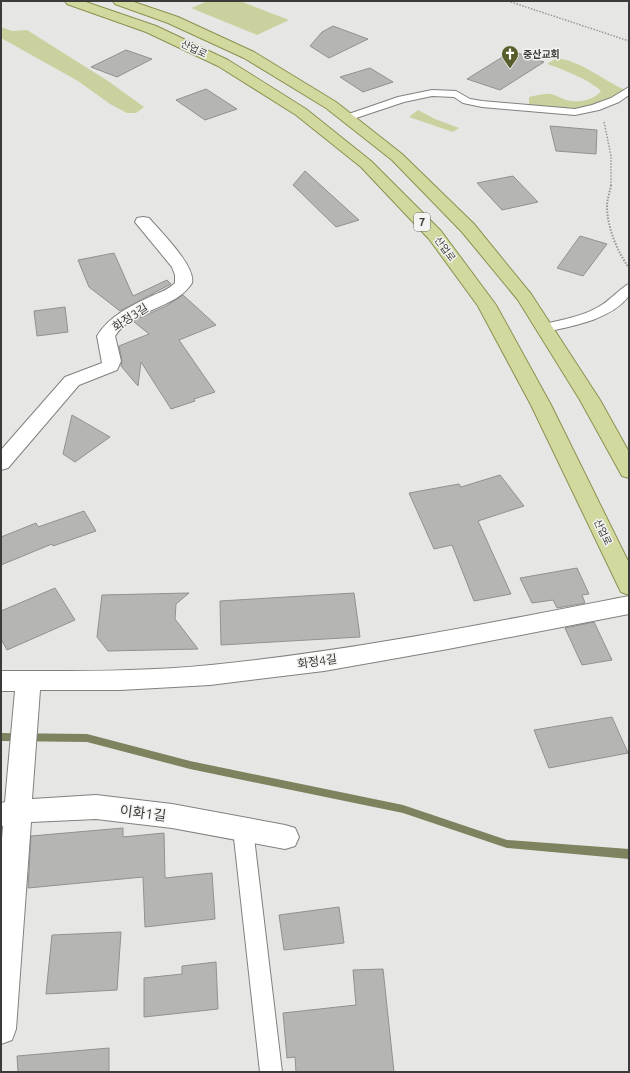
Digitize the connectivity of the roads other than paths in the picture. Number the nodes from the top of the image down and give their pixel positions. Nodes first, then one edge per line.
1 (71, 1) edge
2 (119, 1) edge
3 (628, 92) edge
4 (347, 118) junction
5 (143, 222) dead end
6 (629, 288) edge
7 (544, 328) junction
8 (4, 454) edge
9 (629, 471) edge
10 (629, 586) edge
11 (629, 605) edge
12 (1, 681) edge
13 (27, 691) junction
14 (12, 804) edge
15 (243, 829) junction
16 (285, 837) dead end
17 (1, 1029) edge
18 (271, 1072) edge

1 - 10 main road, 산업로 / 7
2 - 4 main road, 산업로 / 7
3 - 4 lane
4 - 7 main road, 산업로 / 7
5 - 8 street, 화정3길
6 - 7 lane
7 - 9 main road, 산업로 / 7
11 - 13 street, 화정4길
12 - 13 street, 화정4길
13 - 14 street
14 - 15 street, 이화1길
14 - 17 street
15 - 16 street, 이화1길
15 - 18 lane

